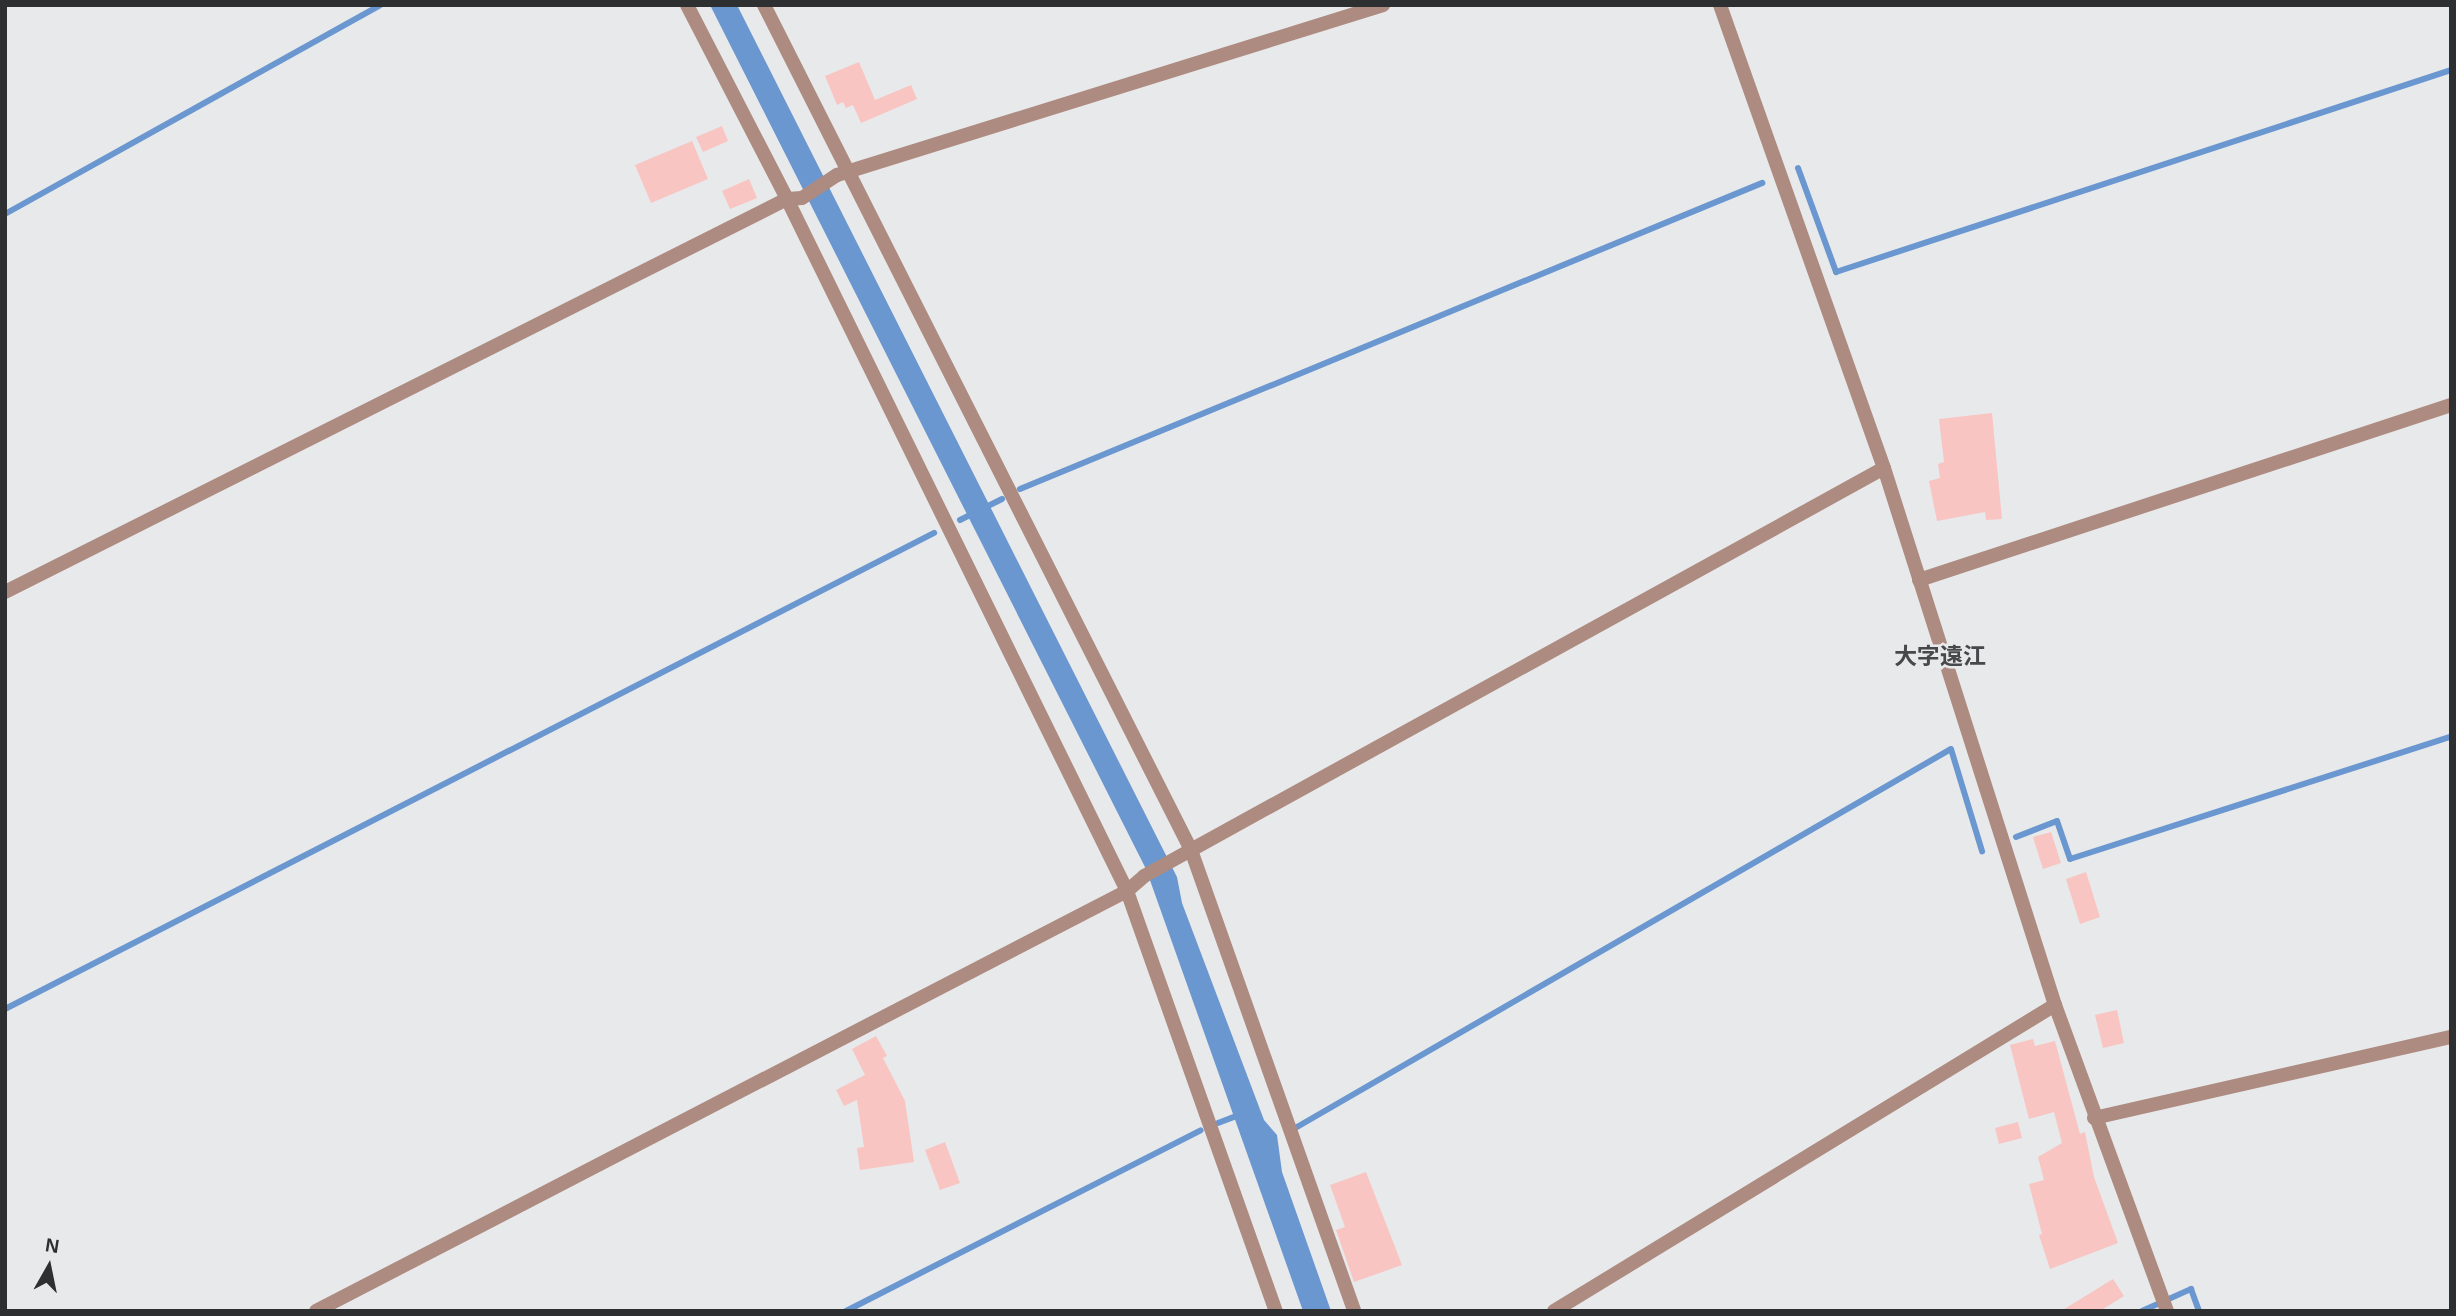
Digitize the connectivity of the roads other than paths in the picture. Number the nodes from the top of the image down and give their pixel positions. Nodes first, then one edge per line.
1 (687, 5) edge
2 (764, 5) edge
3 (1382, 5) edge
4 (1720, 5) edge
5 (843, 173) junction
6 (794, 199) junction
7 (2451, 405) edge
8 (1884, 468) junction
9 (1919, 580) junction
10 (5, 592) edge
11 (1185, 853) junction
12 (1127, 891) junction
13 (2055, 1005) junction
14 (2451, 1037) edge
15 (2094, 1118) junction
16 (2166, 1309) edge
17 (316, 1311) edge
18 (1276, 1311) edge
19 (1354, 1311) edge
20 (1554, 1311) edge

1 - 6 street
2 - 5 street
3 - 5 street
4 - 8 street
5 - 6 street
5 - 11 street
6 - 10 street
6 - 12 street
7 - 9 street
8 - 9 street
8 - 11 street
9 - 13 street
11 - 12 street
11 - 19 street
12 - 17 street
12 - 18 street
13 - 15 street
13 - 20 street
14 - 15 street
15 - 16 street

